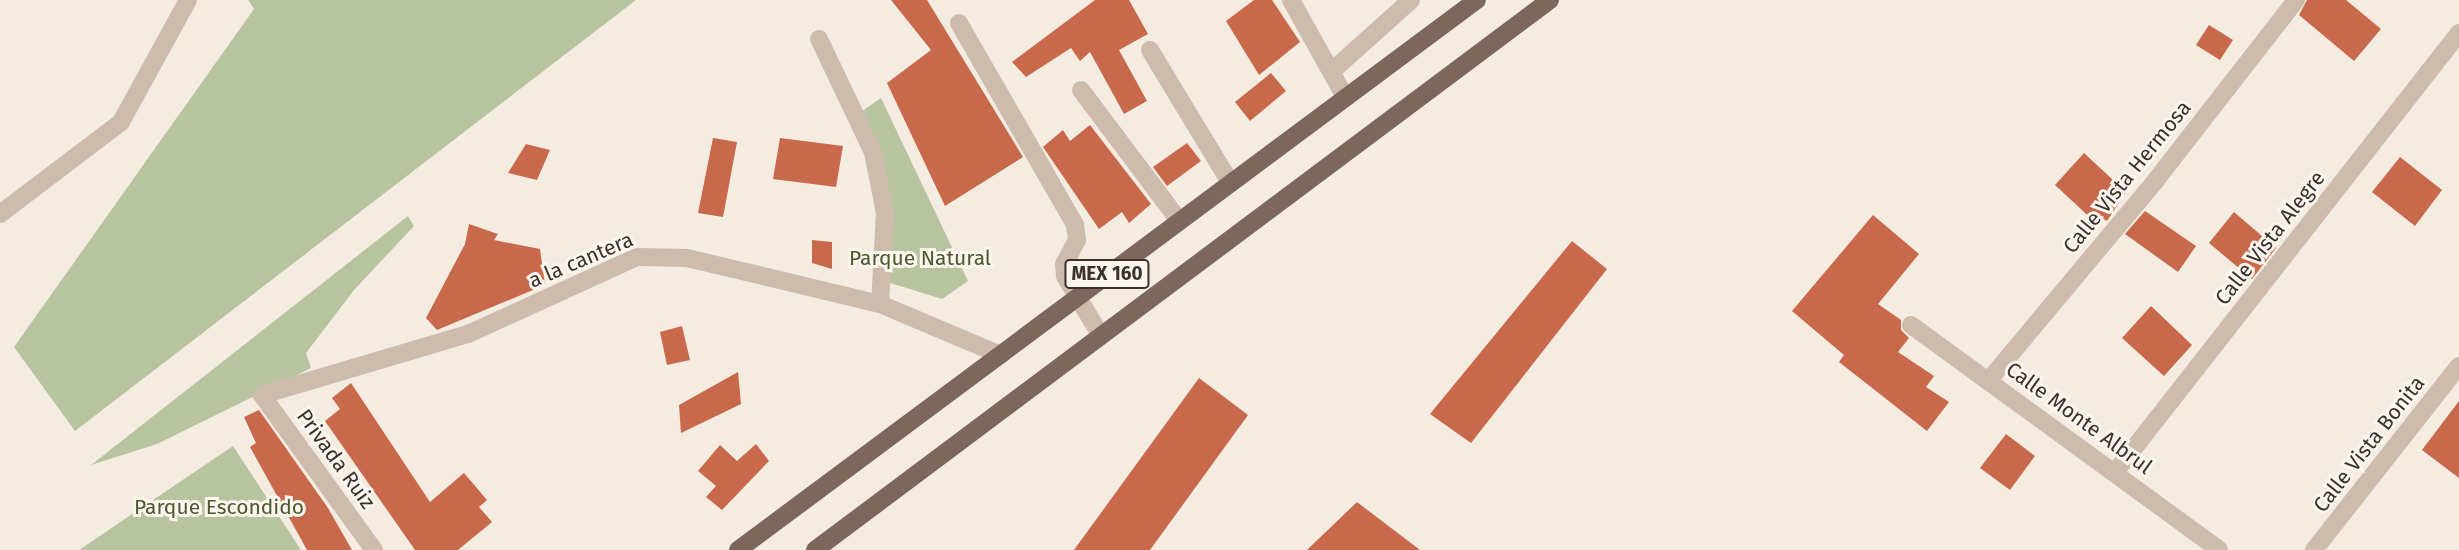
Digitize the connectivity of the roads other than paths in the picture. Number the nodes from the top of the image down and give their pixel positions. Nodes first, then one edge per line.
1 (188, 0) edge
2 (1291, 0) edge
3 (1411, 0) edge
4 (1477, 0) edge
5 (1550, 0) edge
6 (2296, 0) edge
7 (959, 23) dead end
8 (2459, 33) edge
9 (819, 39) dead end
10 (1150, 50) dead end
11 (1332, 71) junction
12 (1082, 90) dead end
13 (1345, 97) junction
14 (1230, 182) junction
15 (0, 214) edge
16 (1178, 219) junction
17 (1076, 298) junction
18 (880, 303) junction
19 (1911, 325) dead end
20 (1101, 336) junction
21 (1001, 355) junction
22 (2459, 366) edge
23 (1989, 380) junction
24 (262, 395) joint
25 (2116, 471) junction
26 (374, 550) edge
27 (738, 550) edge
28 (815, 550) edge
29 (2220, 550) edge
30 (2314, 550) edge

1 - 15 street
2 - 11 street
3 - 11 street
4 - 13 main road, MEX 160
5 - 20 main road, MEX 160
6 - 23 street, Calle Vista Hermosa
7 - 17 street
8 - 25 street, Calle Vista Alegre
9 - 18 street
10 - 14 street
11 - 13 street
12 - 16 street
13 - 14 main road, MEX 160
14 - 16 main road, MEX 160
16 - 17 main road, MEX 160
17 - 20 street
17 - 21 main road, MEX 160
18 - 21 street, a la cantera
18 - 24 street, a la cantera
19 - 23 street, Calle Monte Albrul
20 - 28 main road, MEX 160
21 - 27 main road, MEX 160
22 - 30 street, Calle Vista Bonita
23 - 25 street, Calle Monte Albrul
24 - 26 street, Privada Ruiz
25 - 29 street, Calle Monte Albrul

